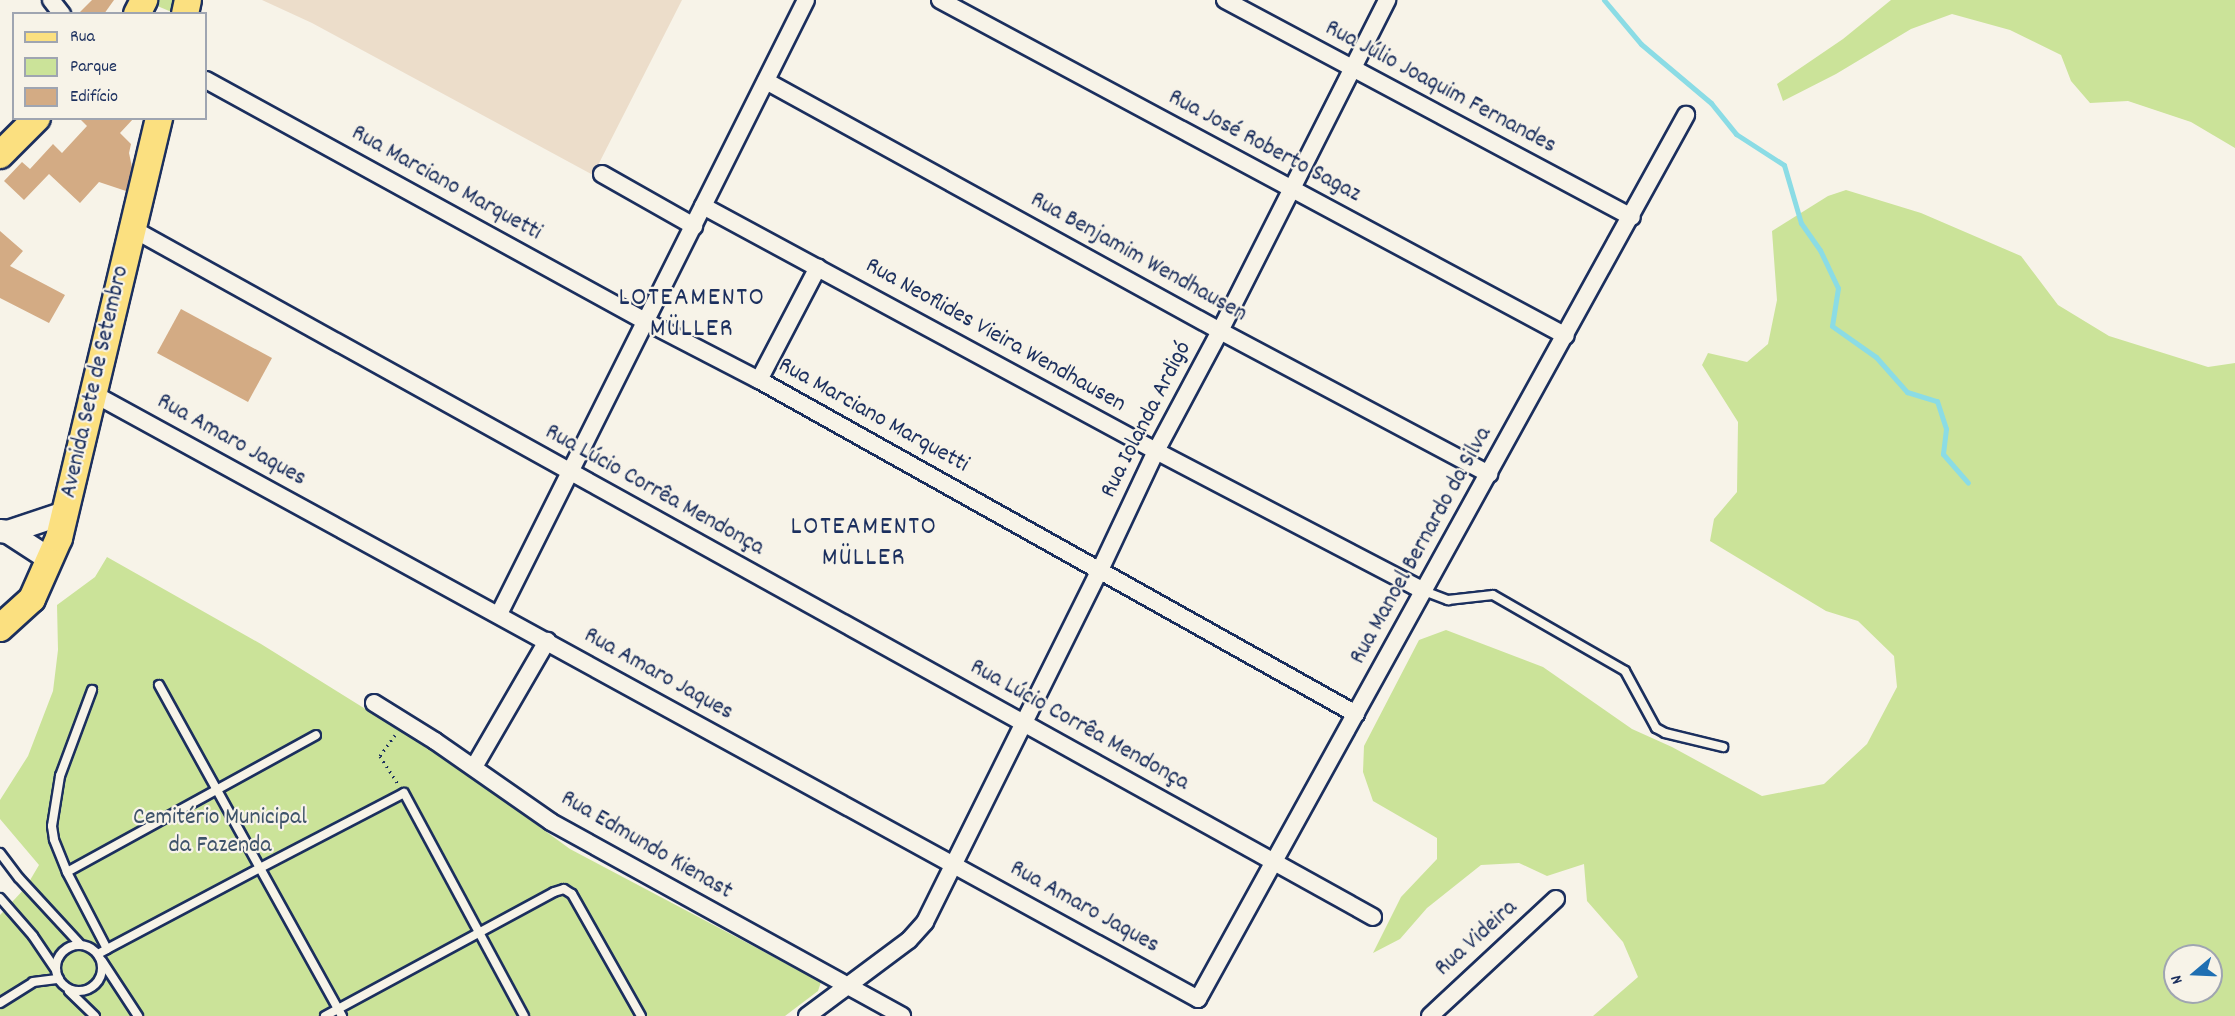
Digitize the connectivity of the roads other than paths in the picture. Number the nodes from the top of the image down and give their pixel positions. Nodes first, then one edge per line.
1 (51, 0) edge
2 (806, 0) edge
3 (940, 0) edge
4 (1225, 0) edge
5 (1387, 0) edge
6 (60, 12) edge
7 (1352, 69) junction
8 (207, 81) edge
9 (766, 81) junction
10 (1686, 116) dead end
11 (35, 120) edge
12 (159, 120) edge
13 (3, 146) edge
14 (602, 174) dead end
15 (1291, 190) junction
16 (703, 206) junction
17 (1632, 217) junction
18 (694, 226) junction
19 (133, 230) junction
20 (818, 267) junction
21 (645, 321) junction
22 (1220, 331) junction
23 (1566, 336) junction
24 (759, 380) junction
25 (94, 394) junction
26 (1156, 451) junction
27 (569, 471) junction
28 (1489, 474) junction
29 (65, 513) junction
30 (4, 531) edge
31 (51, 560) junction
32 (1100, 570) junction
33 (1424, 591) junction
34 (499, 614) junction
35 (0, 628) edge
36 (547, 641) junction
37 (159, 685) dead end
38 (92, 690) dead end
39 (374, 703) dead end
40 (1356, 714) junction
41 (1024, 723) junction
42 (316, 735) dead end
43 (1723, 747) dead end
44 (474, 767) junction
45 (216, 789) junction
46 (0, 853) edge
47 (1274, 862) junction
48 (953, 864) junction
49 (260, 868) junction
50 (67, 872) junction
51 (0, 898) edge
52 (1556, 899) dead end
53 (1373, 917) dead end
54 (481, 933) junction
55 (80, 944) junction
56 (107, 949) junction
57 (100, 957) junction
58 (60, 978) junction
59 (847, 987) junction
60 (1198, 999) joint
61 (0, 1003) edge
62 (340, 1012) edge
63 (95, 1016) edge
64 (138, 1016) edge
65 (325, 1016) edge
66 (524, 1016) edge
67 (641, 1016) edge
68 (807, 1016) edge
69 (902, 1016) edge
70 (1430, 1016) edge

1 - 6 street
2 - 9 street
3 - 15 street, Rua José Roberto Sagaz
4 - 7 street, Rua Júlio Joaquim Fernandes
5 - 7 street, Rua Iolanda Ardigó
7 - 15 street, Rua Iolanda Ardigó
7 - 17 street, Rua Júlio Joaquim Fernandes
8 - 21 street, Rua Marciano Marquetti
9 - 16 street
9 - 22 street, Rua Benjamim Wendhausen
10 - 17 street, Rua Manoel Bernardo da Silva
11 - 13 main road
12 - 19 main road, Avenida Sete de Setembro
14 - 18 street
15 - 22 street, Rua Iolanda Ardigó
15 - 23 street, Rua José Roberto Sagaz
16 - 18 street
16 - 20 street, Rua Neoflides Vieira Wendhausen
17 - 23 street, Rua Manoel Bernardo da Silva
18 - 21 street
19 - 25 main road, Avenida Sete de Setembro
19 - 27 street, Rua Lúcio Corrêa Mendonça
20 - 24 street
20 - 26 street, Rua Neoflides Vieira Wendhausen
21 - 24 street, Rua Marciano Marquetti
21 - 27 street
22 - 26 street, Rua Iolanda Ardigó
22 - 28 street, Rua Benjamim Wendhausen
23 - 28 street, Rua Manoel Bernardo da Silva
24 - 32 street, Rua Marciano Marquetti
25 - 29 main road, Avenida Sete de Setembro
25 - 34 street, Rua Amaro Jaques
26 - 32 street, Rua Iolanda Ardigó
26 - 33 street, Rua Neoflides Vieira Wendhausen
27 - 34 street
27 - 41 street, Rua Lúcio Corrêa Mendonça
28 - 33 street, Rua Manoel Bernardo da Silva
29 - 30 main road
29 - 31 main road, Avenida Sete de Setembro
30 - 31 main road
31 - 35 main road, Avenida Sete de Setembro
32 - 40 street, Rua Marciano Marquetti
32 - 41 street, Rua Iolanda Ardigó
33 - 40 street, Rua Manoel Bernardo da Silva
33 - 43 lane
34 - 36 street, Rua Amaro Jaques
36 - 44 street
36 - 48 street, Rua Amaro Jaques
37 - 45 lane
38 - 50 lane
39 - 44 street, Rua Edmundo Kienast
40 - 47 street, Rua Manoel Bernardo da Silva
41 - 47 street, Rua Lúcio Corrêa Mendonça
41 - 48 street, Rua Iolanda Ardigó
42 - 45 lane
44 - 59 street, Rua Edmundo Kienast
45 - 49 lane
45 - 50 lane
46 - 55 lane
47 - 53 street, Rua Lúcio Corrêa Mendonça
47 - 60 street, Rua Manoel Bernardo da Silva
48 - 59 street, Rua Iolanda Ardigó
48 - 60 street, Rua Amaro Jaques
49 - 54 lane
49 - 56 lane
49 - 62 lane
50 - 56 lane
51 - 58 lane
52 - 70 street, Rua Videira
54 - 62 lane
54 - 66 lane
54 - 67 lane
55 - 57 lane
55 - 58 lane
56 - 57 lane
57 - 58 lane
57 - 64 lane
58 - 61 lane
58 - 63 lane
59 - 68 street, Rua Iolanda Ardigó
59 - 69 street, Rua Edmundo Kienast
62 - 65 lane

